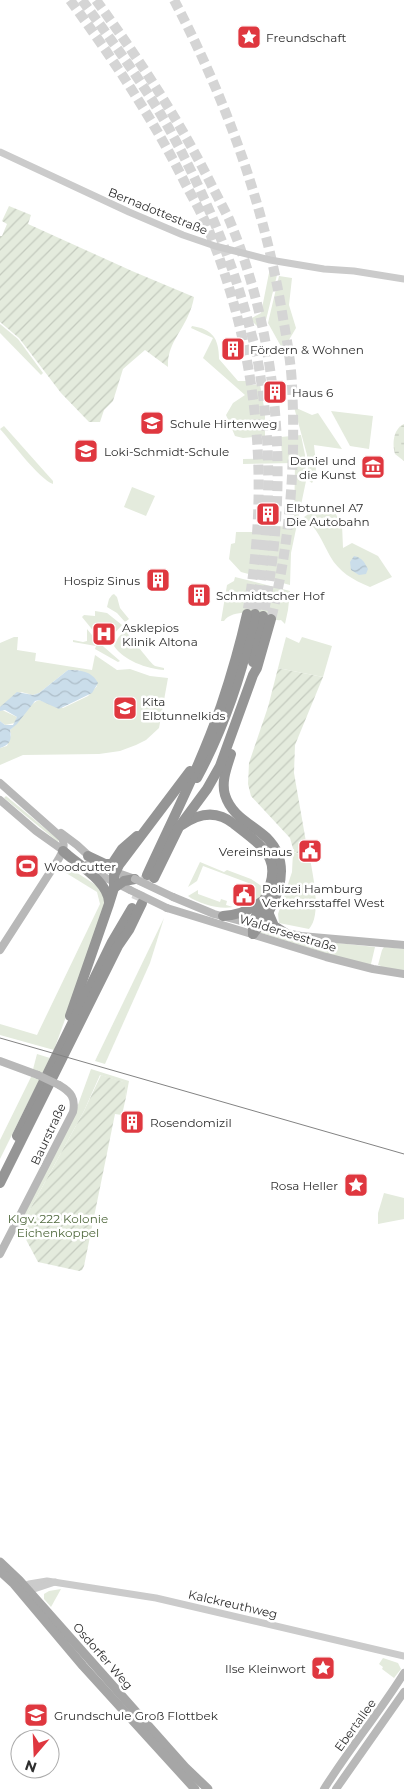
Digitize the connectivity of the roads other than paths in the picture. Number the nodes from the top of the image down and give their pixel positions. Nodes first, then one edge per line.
1 (0, 152) edge
2 (404, 279) edge
3 (259, 616) junction
4 (232, 736) junction
5 (198, 760) junction
6 (0, 783) edge
7 (0, 800) edge
8 (182, 800) junction
9 (43, 822) junction
10 (179, 827) junction
11 (142, 833) junction
12 (63, 851) junction
13 (88, 856) junction
14 (135, 879) joint
15 (115, 881) junction
16 (264, 900) junction
17 (110, 904) junction
18 (268, 912) junction
19 (223, 916) junction
20 (255, 928) junction
21 (285, 933) junction
22 (404, 946) edge
23 (0, 950) edge
24 (404, 974) edge
25 (0, 1061) edge
26 (51, 1066) junction
27 (0, 1168) edge
28 (0, 1183) edge
29 (0, 1254) edge
30 (0, 1562) edge
31 (0, 1571) edge
32 (24, 1589) junction
33 (404, 1656) edge
34 (404, 1674) edge
35 (404, 1692) edge
36 (195, 1789) edge
37 (208, 1789) edge
38 (324, 1789) edge
39 (336, 1789) edge

1 - 2 street, Bernadottestraße
3 - 4 highway
3 - 5 highway
3 - 8 highway
4 - 10 highway
4 - 18 highway
5 - 8 highway
5 - 11 highway
6 - 9 main road
7 - 12 main road
8 - 10 highway
9 - 12 main road
9 - 13 main road
10 - 16 highway
11 - 13 highway
11 - 15 highway
12 - 15 main road
12 - 17 highway
12 - 23 main road
13 - 15 main road
14 - 15 highway
14 - 19 main road, Walderseestraße, bridge
15 - 17 highway
15 - 20 main road, Walderseestraße, bridge
16 - 19 highway
16 - 20 highway
17 - 26 highway
18 - 20 highway
18 - 21 highway
19 - 20 main road, Walderseestraße
20 - 21 main road, Walderseestraße
20 - 24 main road, Walderseestraße
21 - 22 main road, Walderseestraße
25 - 29 main road, Baurstraße, bridge
26 - 27 highway
26 - 28 highway
30 - 32 main road, Osdorfer Weg
31 - 32 main road, Osdorfer Weg
32 - 33 street, Kalckreuthweg
32 - 36 main road, Osdorfer Weg
32 - 37 main road, Osdorfer Weg
34 - 38 main road, Ebertallee
35 - 39 main road, Ebertallee

